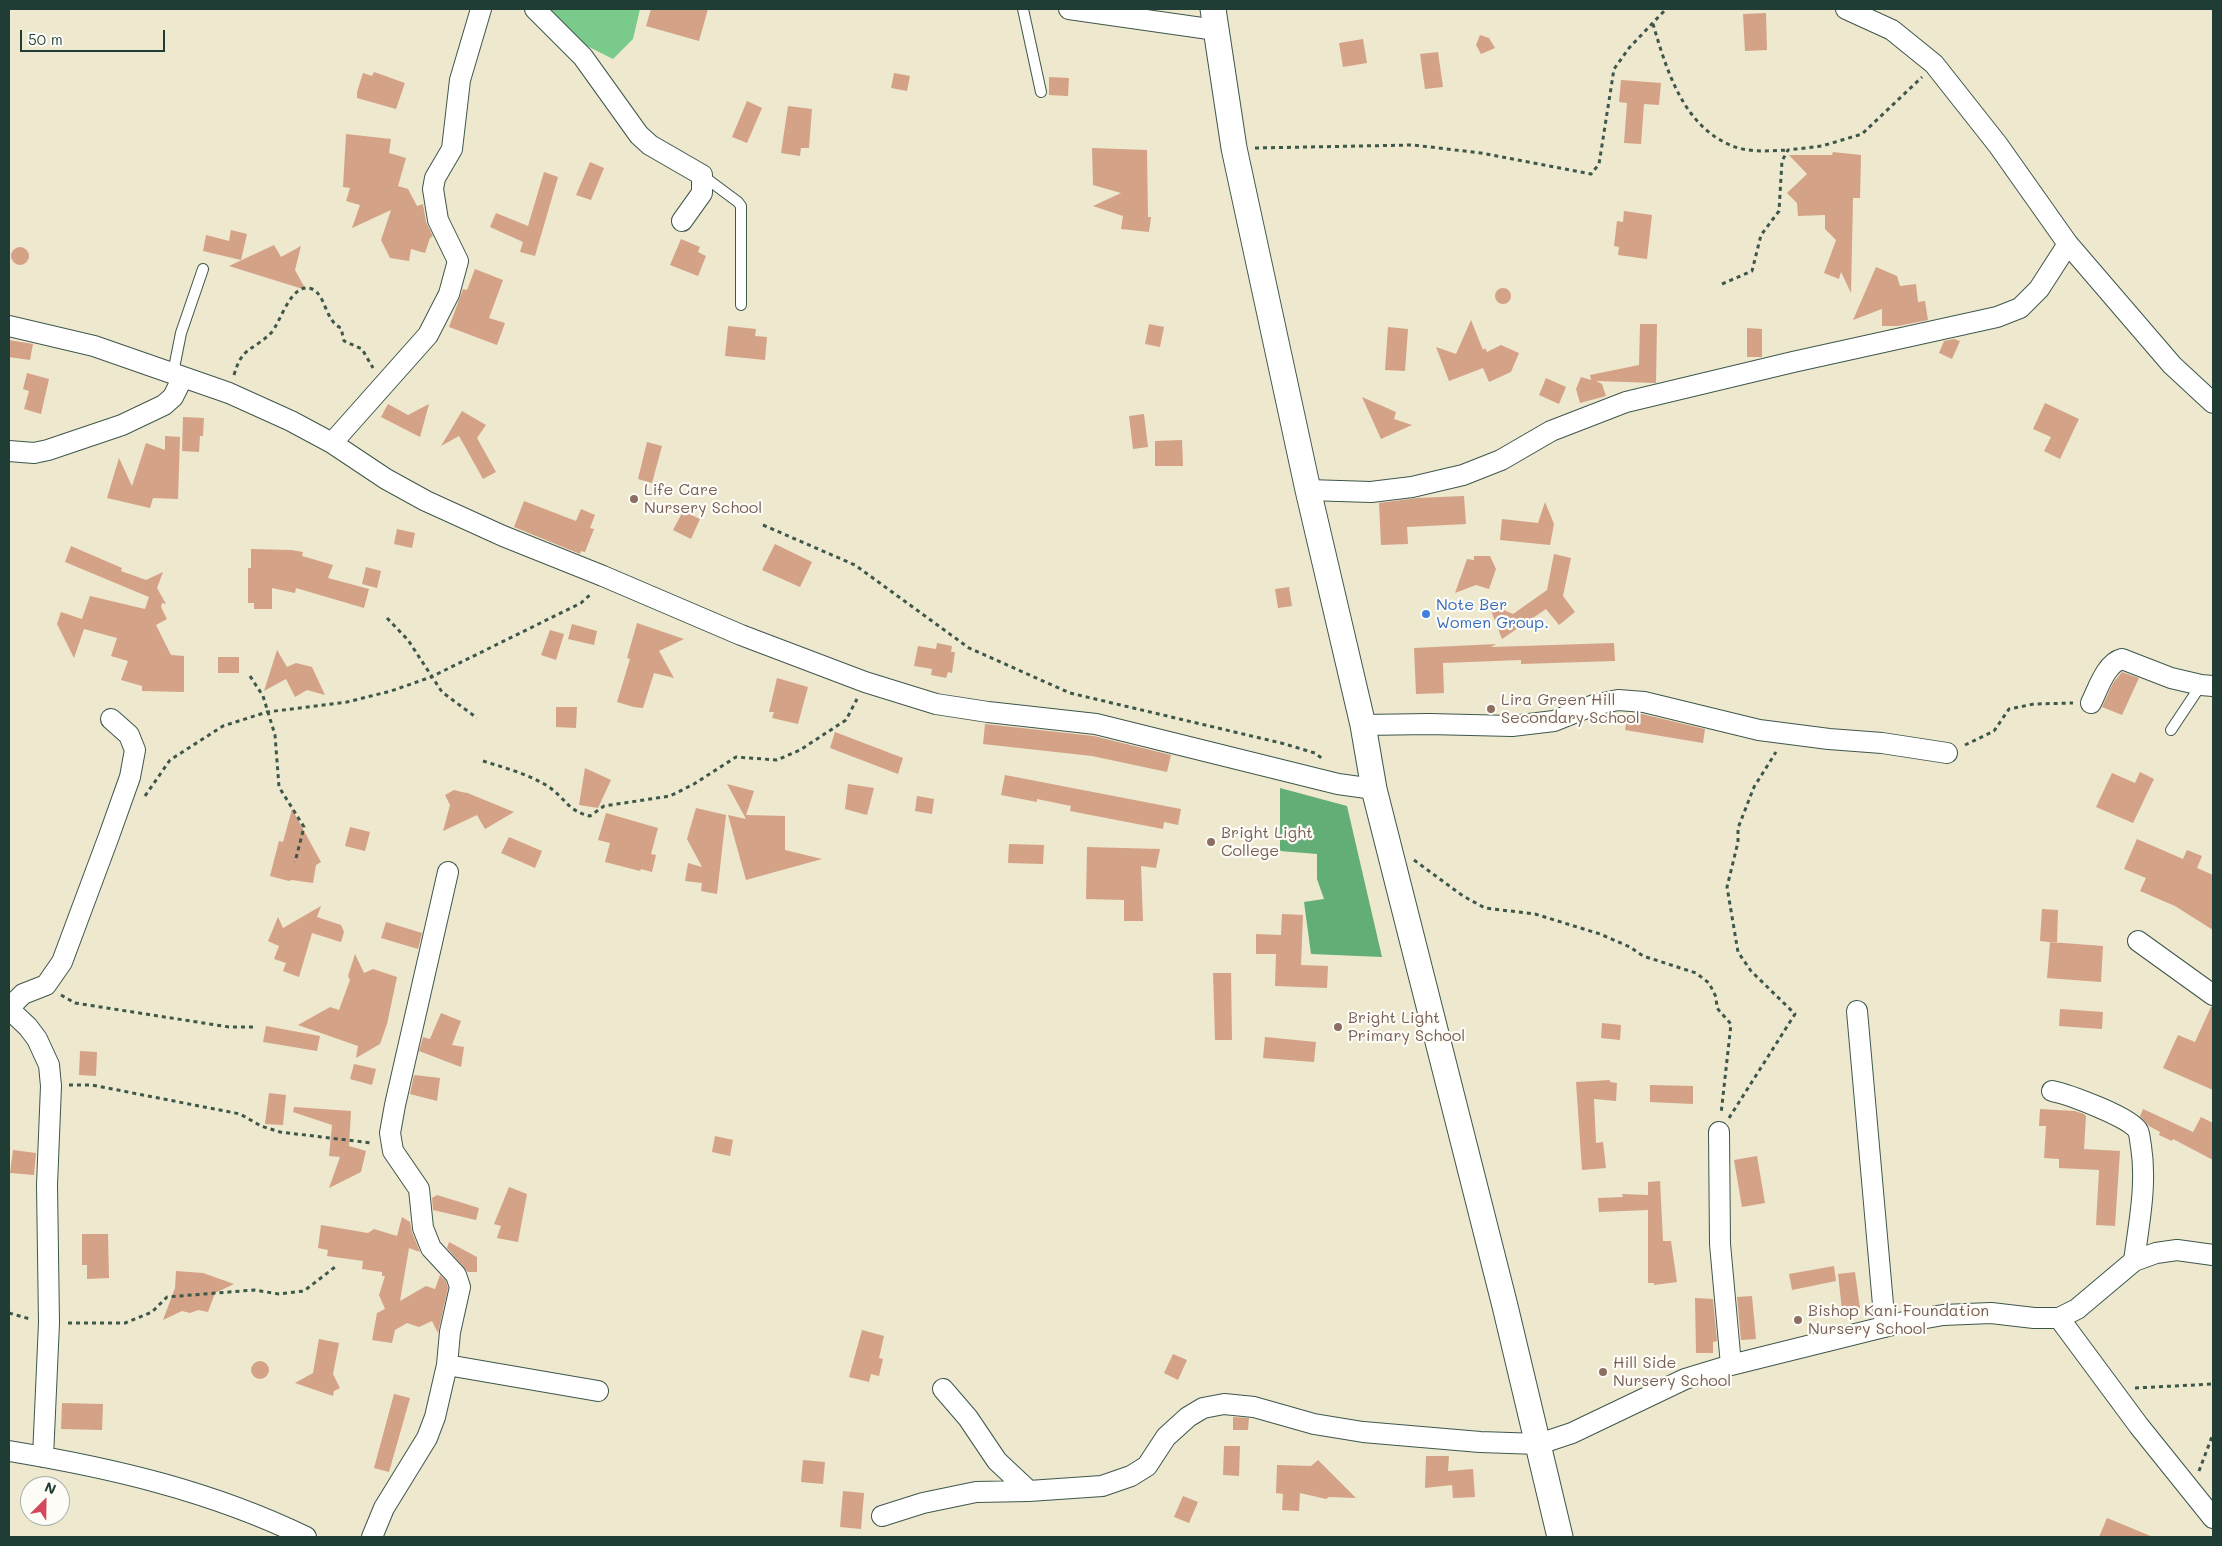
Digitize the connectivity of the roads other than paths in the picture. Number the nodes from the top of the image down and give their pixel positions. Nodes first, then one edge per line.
1 (481, 9) edge
2 (535, 9) edge
3 (1023, 9) edge
4 (1069, 9) edge
5 (1846, 9) edge
6 (1214, 19) edge
7 (1041, 92) dead end
8 (702, 175) junction
9 (682, 221) dead end
10 (2068, 244) junction
11 (203, 269) dead end
12 (741, 305) dead end
13 (9, 326) edge
14 (178, 375) junction
15 (2213, 403) edge
16 (332, 443) junction
17 (9, 451) edge
18 (1308, 490) junction
19 (2207, 685) edge
20 (2091, 703) road end
21 (111, 720) dead end
22 (1363, 726) junction
23 (2171, 730) dead end
24 (1947, 752) road end
25 (1374, 789) junction
26 (448, 872) dead end
27 (2138, 940) dead end
28 (2213, 995) edge
29 (9, 1009) edge
30 (1857, 1011) dead end
31 (2052, 1091) dead end
32 (1719, 1132) road end
33 (2213, 1254) edge
34 (2134, 1261) junction
35 (2058, 1318) junction
36 (1885, 1327) junction
37 (447, 1365) junction
38 (1732, 1365) junction
39 (943, 1389) dead end
40 (598, 1391) dead end
41 (1539, 1444) junction
42 (9, 1450) edge
43 (43, 1456) junction
44 (1029, 1491) junction
45 (882, 1516) dead end
46 (2213, 1518) edge
47 (306, 1537) edge
48 (372, 1537) edge
49 (1560, 1537) edge

1 - 16 street
2 - 8 street
3 - 7 lane
4 - 6 street
5 - 10 street
6 - 18 street
8 - 9 street
8 - 12 lane
10 - 15 street
10 - 18 street
11 - 14 lane
13 - 14 street
14 - 16 street
14 - 17 street
16 - 25 street
18 - 22 street
19 - 20 street
19 - 23 lane
21 - 29 street
22 - 24 street
22 - 25 street
25 - 41 street
26 - 37 street
27 - 28 street
29 - 43 street
30 - 36 street
31 - 34 street
32 - 38 street
33 - 34 street
34 - 35 street
35 - 36 street
35 - 46 street
36 - 38 street
37 - 40 street
37 - 48 street
38 - 41 street
39 - 44 street
41 - 44 street
41 - 49 street
42 - 43 street
43 - 47 street
44 - 45 street

